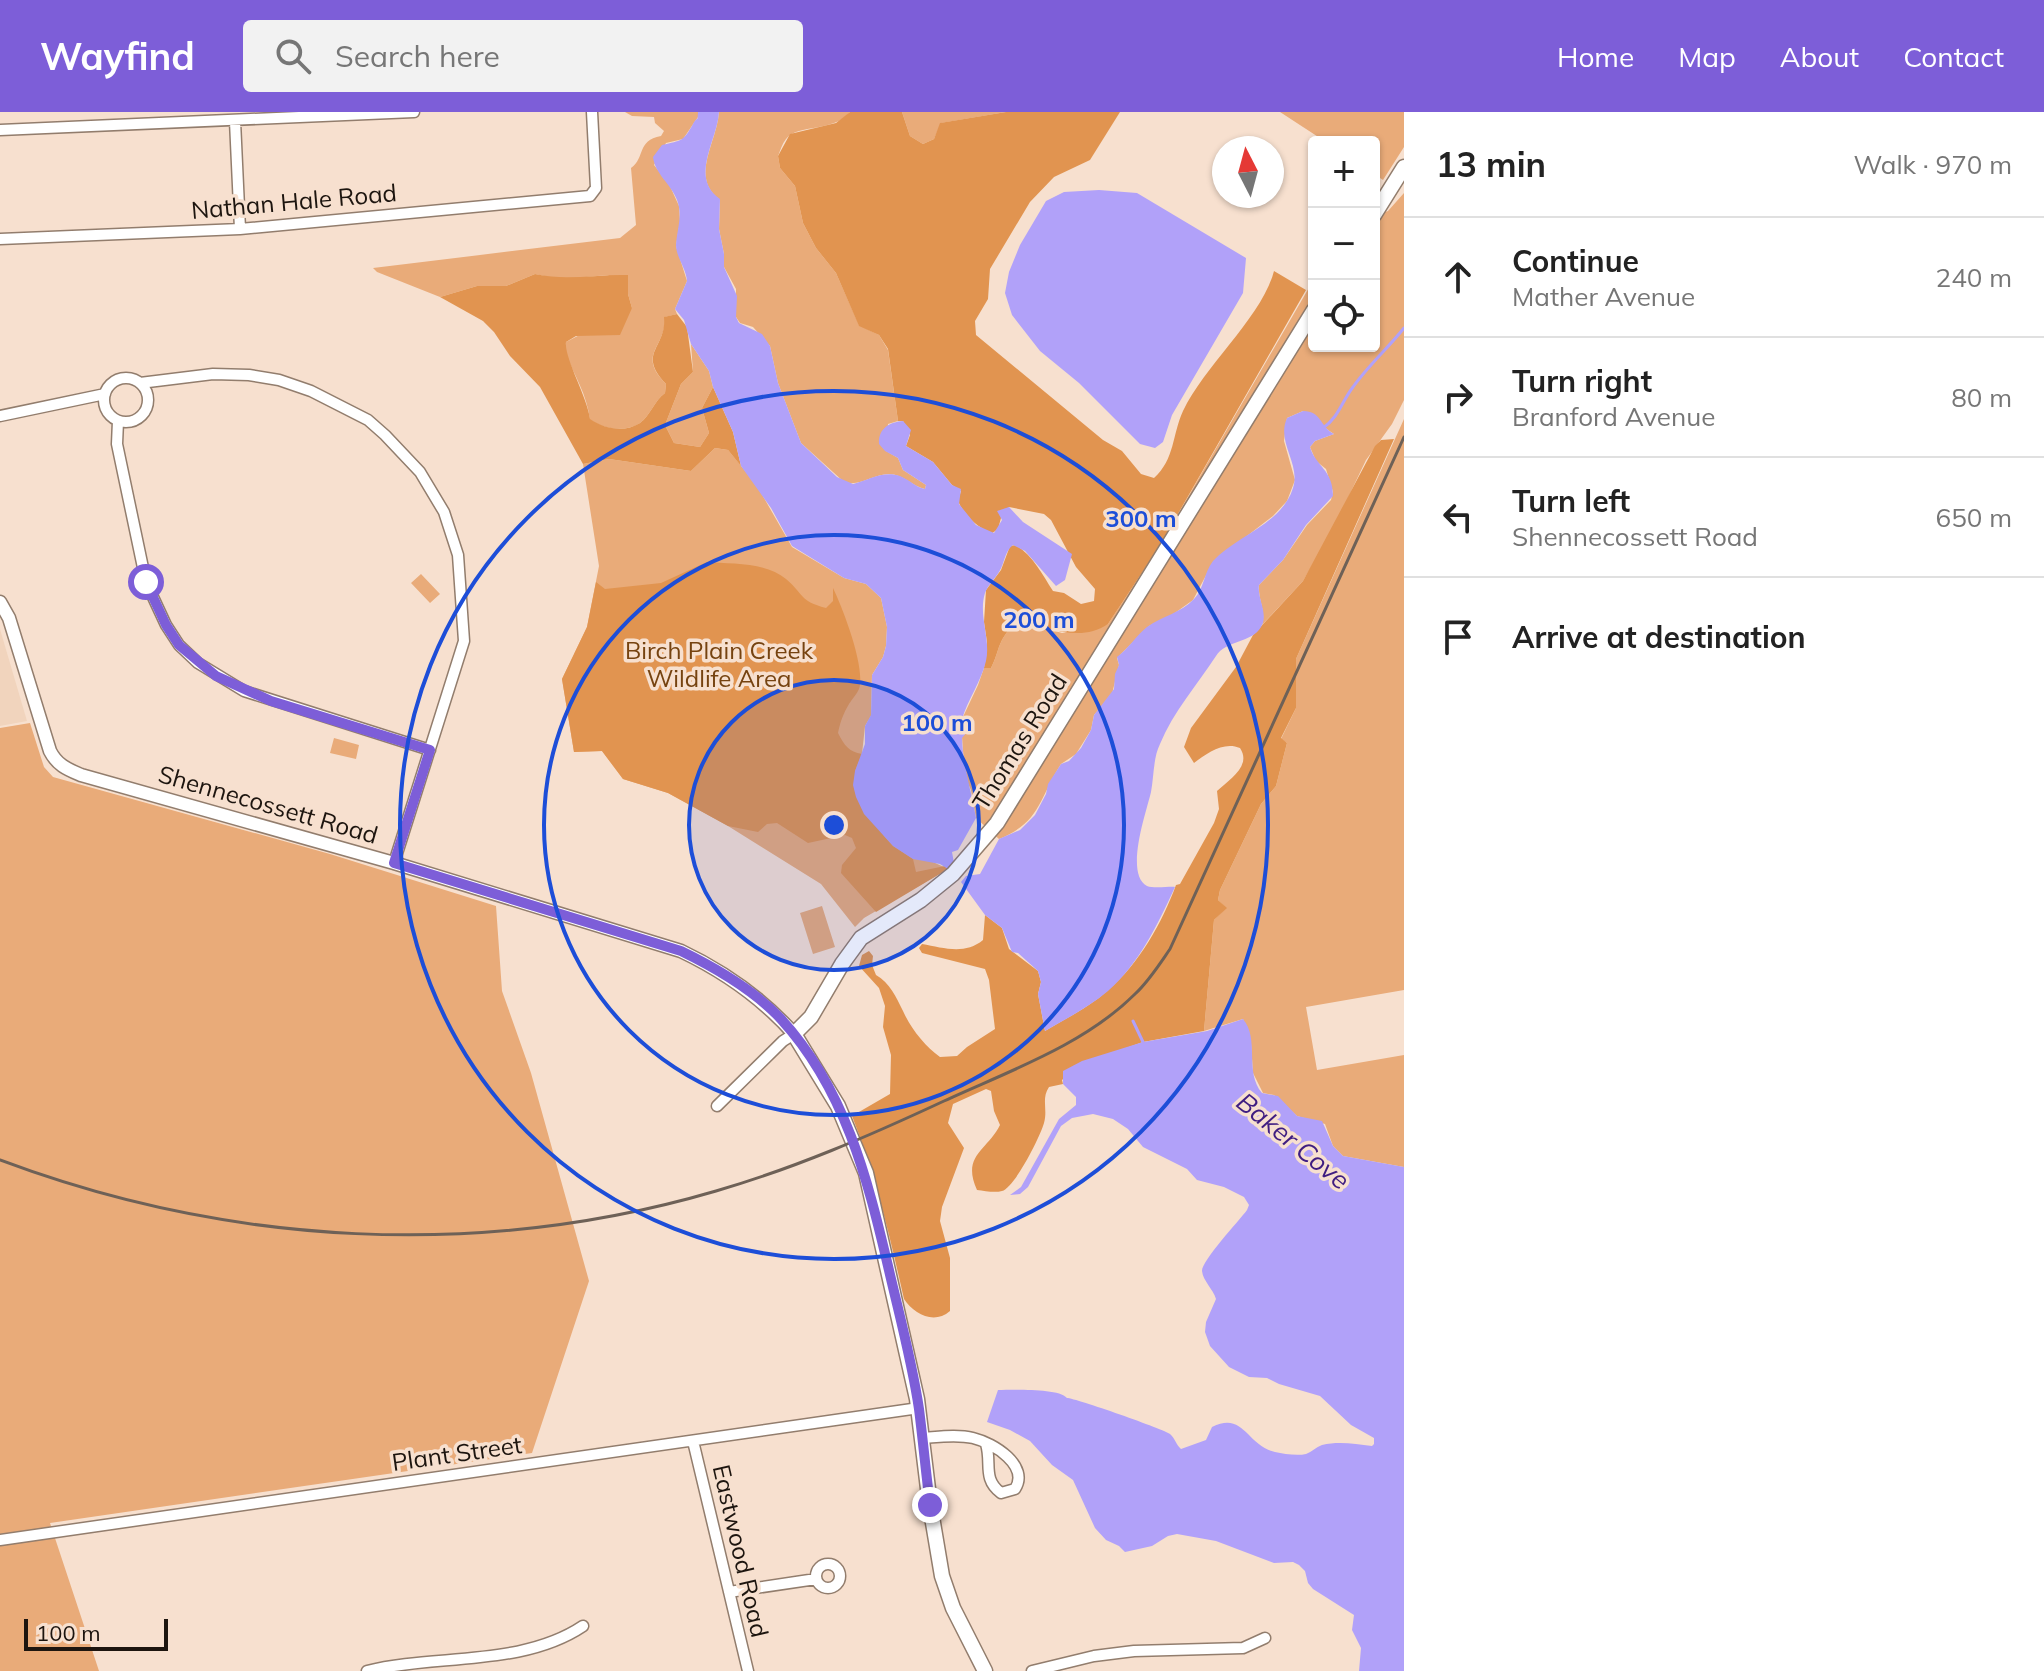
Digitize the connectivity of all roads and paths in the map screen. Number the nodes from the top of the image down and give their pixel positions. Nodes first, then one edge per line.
1 (414, 112) edge
2 (592, 112) edge
3 (235, 121) junction
4 (0, 130) edge
5 (1404, 167) edge
6 (1378, 208) edge
7 (240, 229) junction
8 (0, 239) edge
9 (1308, 320) edge
10 (167, 380) junction
11 (140, 383) junction
12 (105, 394) junction
13 (148, 396) junction
14 (0, 416) edge
15 (118, 421) junction
16 (0, 602) edge
17 (430, 750) junction
18 (394, 863) junction
19 (794, 1034) junction
20 (717, 1106) dead end
21 (919, 1408) junction
22 (922, 1438) junction
23 (693, 1441) junction
24 (986, 1444) junction
25 (0, 1540) edge
26 (816, 1579) dead end
27 (729, 1592) junction
28 (583, 1626) dead end
29 (1265, 1638) dead end
30 (382, 1669) edge
31 (367, 1671) edge
32 (748, 1671) edge
33 (985, 1671) edge
34 (1032, 1671) edge

1 - 3 street
2 - 7 street, Nathan Hale Road
3 - 4 street
3 - 7 street
5 - 6 main road
7 - 8 street, Nathan Hale Road
9 - 19 main road, Thomas Road
10 - 11 street
10 - 13 street
10 - 17 street
11 - 12 street
11 - 13 street
12 - 14 street
12 - 15 street
13 - 15 street
15 - 17 street
16 - 18 street, Shennecossett Road
17 - 18 street
18 - 19 street, Shennecossett Road
19 - 20 street
19 - 21 main road, Shennecossett Road
21 - 22 main road, Shennecossett Road
21 - 23 street, Plant Street
22 - 24 street
22 - 33 main road, Shennecossett Road
23 - 25 street, Plant Street
23 - 27 street, Eastwood Road
24 - 24 street
26 - 27 street
27 - 32 street, Eastwood Road
28 - 30 street
29 - 34 street
30 - 31 street

